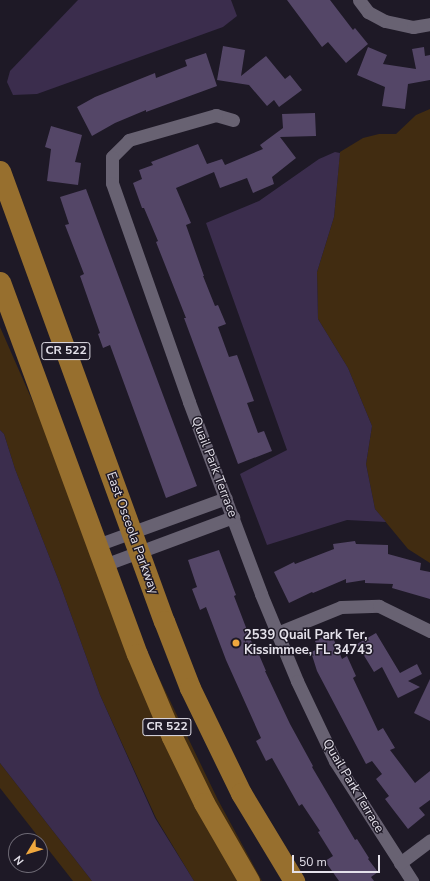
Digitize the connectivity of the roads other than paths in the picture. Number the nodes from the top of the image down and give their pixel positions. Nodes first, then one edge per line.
1 (359, 0) edge
2 (430, 24) edge
3 (233, 120) dead end
4 (0, 171) edge
5 (0, 282) edge
6 (226, 498) junction
7 (233, 517) junction
8 (132, 532) junction
9 (97, 545) junction
10 (139, 552) junction
11 (104, 565) junction
12 (430, 631) edge
13 (277, 632) junction
14 (430, 840) edge
15 (400, 863) junction
16 (249, 881) edge
17 (294, 881) edge
18 (412, 881) edge

1 - 2 street
3 - 6 street, Quail Park Terrace
4 - 8 main road, East Osceola Parkway / CR 522
5 - 9 main road, CR 522
6 - 7 street, Quail Park Terrace
6 - 8 street
7 - 10 street
7 - 13 street, Quail Park Terrace
8 - 9 street
8 - 10 main road, East Osceola Parkway / CR 522
9 - 11 main road, CR 522
10 - 11 street
10 - 17 main road, East Osceola Parkway / CR 522
11 - 16 main road, CR 522
12 - 13 street
13 - 15 street, Quail Park Terrace
14 - 15 street
15 - 18 street, Quail Park Terrace

